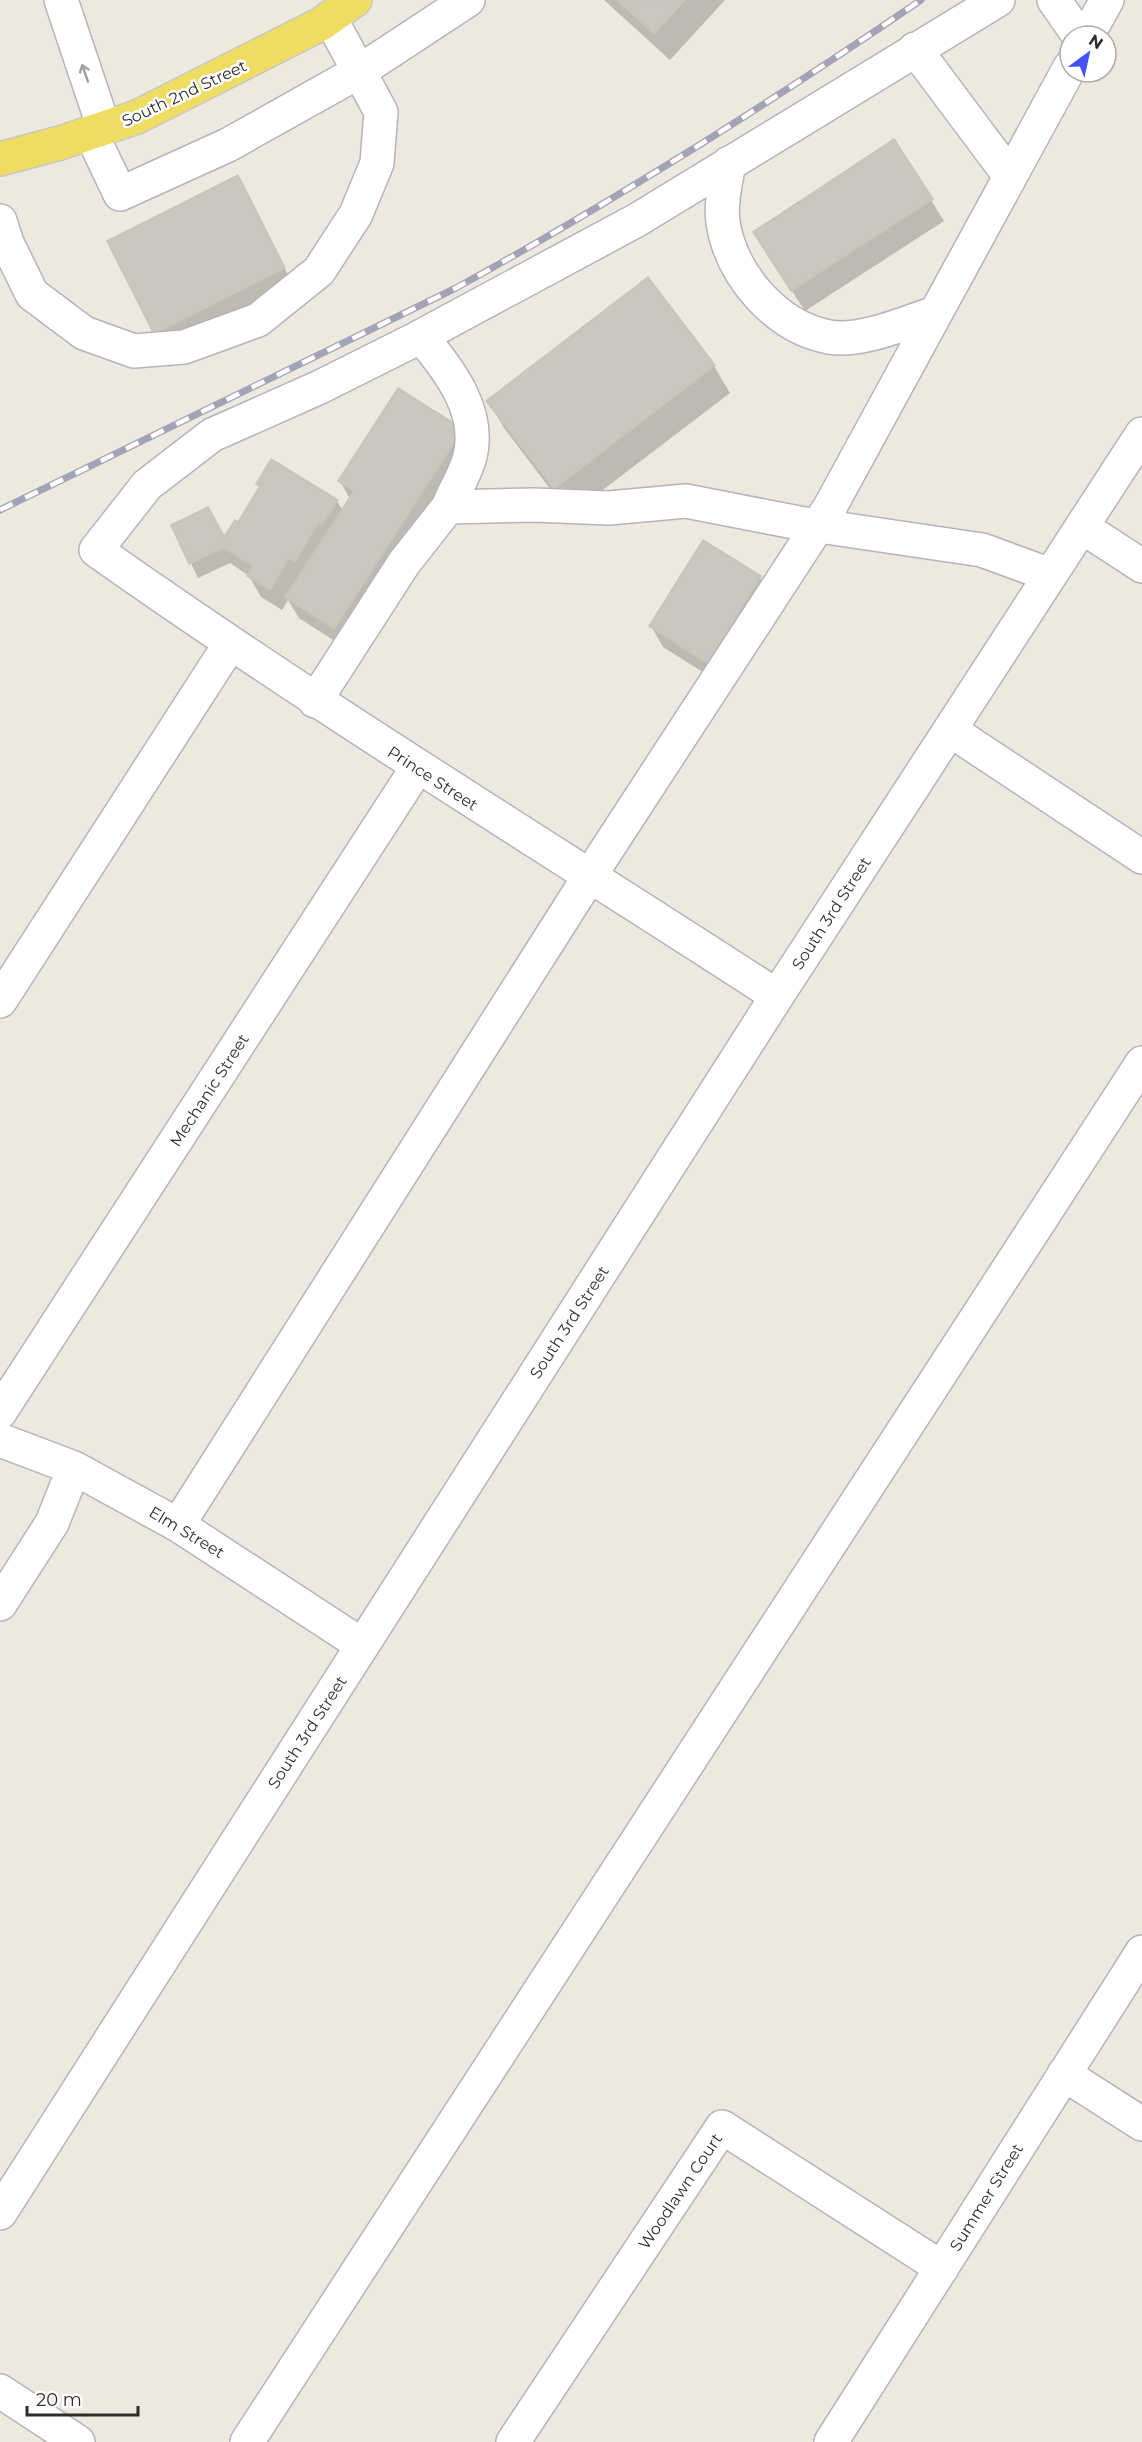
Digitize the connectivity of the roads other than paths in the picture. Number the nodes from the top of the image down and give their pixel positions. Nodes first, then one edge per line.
1 (61, 0) edge
2 (468, 0) edge
3 (998, 0) edge
4 (1054, 0) edge
5 (1107, 0) edge
6 (343, 9) edge
7 (1071, 24) edge
8 (1094, 24) edge
9 (915, 49) junction
10 (360, 71) junction
11 (1061, 84) edge
12 (98, 131) junction
13 (0, 159) edge
14 (729, 163) junction
15 (1010, 176) junction
16 (0, 221) edge
17 (935, 313) junction
18 (421, 336) junction
19 (1142, 434) edge
20 (448, 507) junction
21 (818, 525) junction
22 (1082, 527) junction
23 (1142, 566) edge
24 (1050, 575) junction
25 (230, 644) junction
26 (315, 701) junction
27 (950, 730) junction
28 (417, 768) junction
29 (1142, 857) edge
30 (589, 877) junction
31 (777, 996) junction
32 (0, 1001) edge
33 (1142, 1063) edge
34 (0, 1412) edge
35 (0, 1440) edge
36 (74, 1468) junction
37 (178, 1525) junction
38 (0, 1604) edge
39 (362, 1645) junction
40 (1142, 1952) edge
41 (1064, 2074) junction
42 (1142, 2124) edge
43 (0, 2213) edge
44 (942, 2268) junction
45 (0, 2391) edge
46 (78, 2442) edge
47 (247, 2442) edge
48 (513, 2442) edge
49 (831, 2442) edge

12 -> 1 street
2 - 10 street
3 - 9 street
4 - 7 street
5 - 8 street
6 - 10 street
6 - 12 main road, South 2nd Street
9 - 14 street
9 - 15 street
10 - 12 street
10 - 16 street
11 - 15 street
12 - 13 main road, South 2nd Street
14 - 17 street
14 - 18 street
15 - 17 street
17 - 21 street
18 - 20 street
18 - 25 street, Prince Street
19 - 22 street, South 3rd Street
20 - 21 street
20 - 26 street
21 - 24 street
21 - 30 street
22 - 23 street
22 - 24 street, South 3rd Street
24 - 27 street, South 3rd Street
25 - 26 street, Prince Street
25 - 32 street
26 - 28 street, Prince Street
27 - 29 street
27 - 31 street, South 3rd Street
28 - 30 street, Prince Street
28 - 34 street, Mechanic Street
30 - 31 street, Prince Street
30 - 37 street
31 - 39 street, South 3rd Street
33 - 47 street
35 - 36 street, Elm Street
36 - 37 street, Elm Street
36 - 38 street
37 - 39 street, Elm Street
39 - 43 street, South 3rd Street
40 - 41 street, Summer Street
41 - 42 street
41 - 44 street, Summer Street
44 - 48 street, Woodlawn Court
44 - 49 street, Summer Street
45 - 46 street

